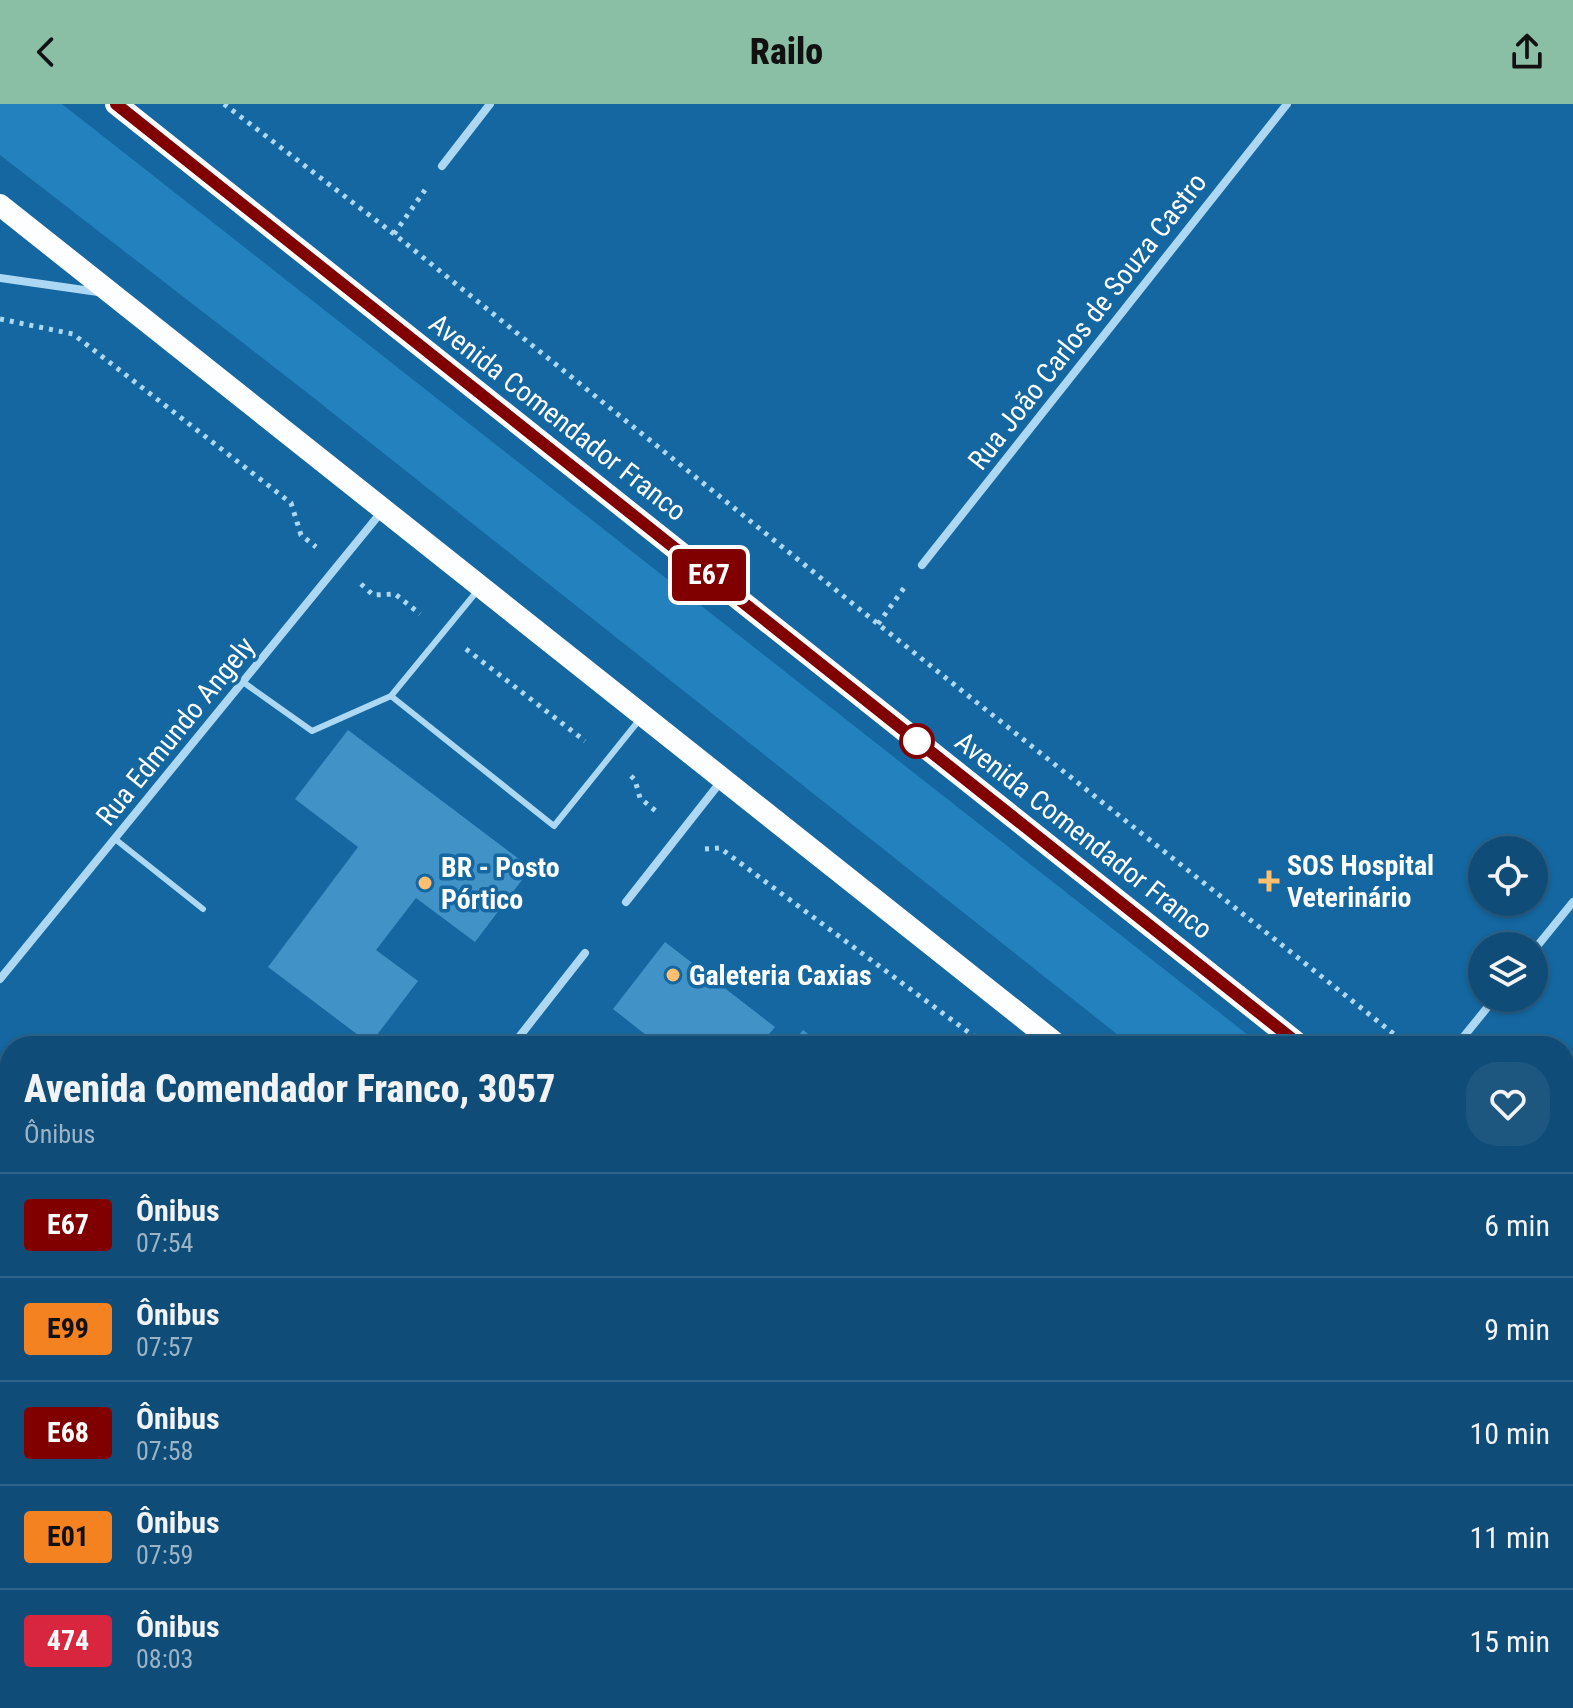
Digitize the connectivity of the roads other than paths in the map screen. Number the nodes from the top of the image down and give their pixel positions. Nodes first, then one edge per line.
1 (116, 104) edge
2 (490, 104) edge
3 (1287, 104) edge
4 (442, 166) road end
5 (0, 205) edge
6 (0, 278) edge
7 (111, 294) junction
8 (383, 510) junction
9 (922, 565) road end
10 (480, 587) junction
11 (243, 682) junction
12 (391, 696) junction
13 (643, 716) junction
14 (722, 780) junction
15 (115, 839) junction
16 (626, 902) dead end
17 (1573, 902) edge
18 (203, 909) dead end
19 (1548, 933) edge
20 (585, 953) dead end
21 (0, 979) edge
22 (1484, 1012) edge
23 (520, 1036) edge
24 (1046, 1036) edge
25 (1288, 1036) edge
26 (1464, 1036) edge

1 - 25 highway, Avenida Comendador Franco
2 - 4 street
3 - 9 street, Rua João Carlos de Souza Castro
5 - 7 highway
6 - 7 street
7 - 8 highway
8 - 10 highway
8 - 11 street, Rua Edmundo Angely
10 - 12 lane
10 - 13 highway
11 - 12 lane
11 - 15 street, Rua Edmundo Angely
12 - 13 lane
13 - 14 highway
14 - 16 street
14 - 24 highway
15 - 18 lane
15 - 21 street, Rua Edmundo Angely
17 - 19 street
20 - 23 street
22 - 26 street

